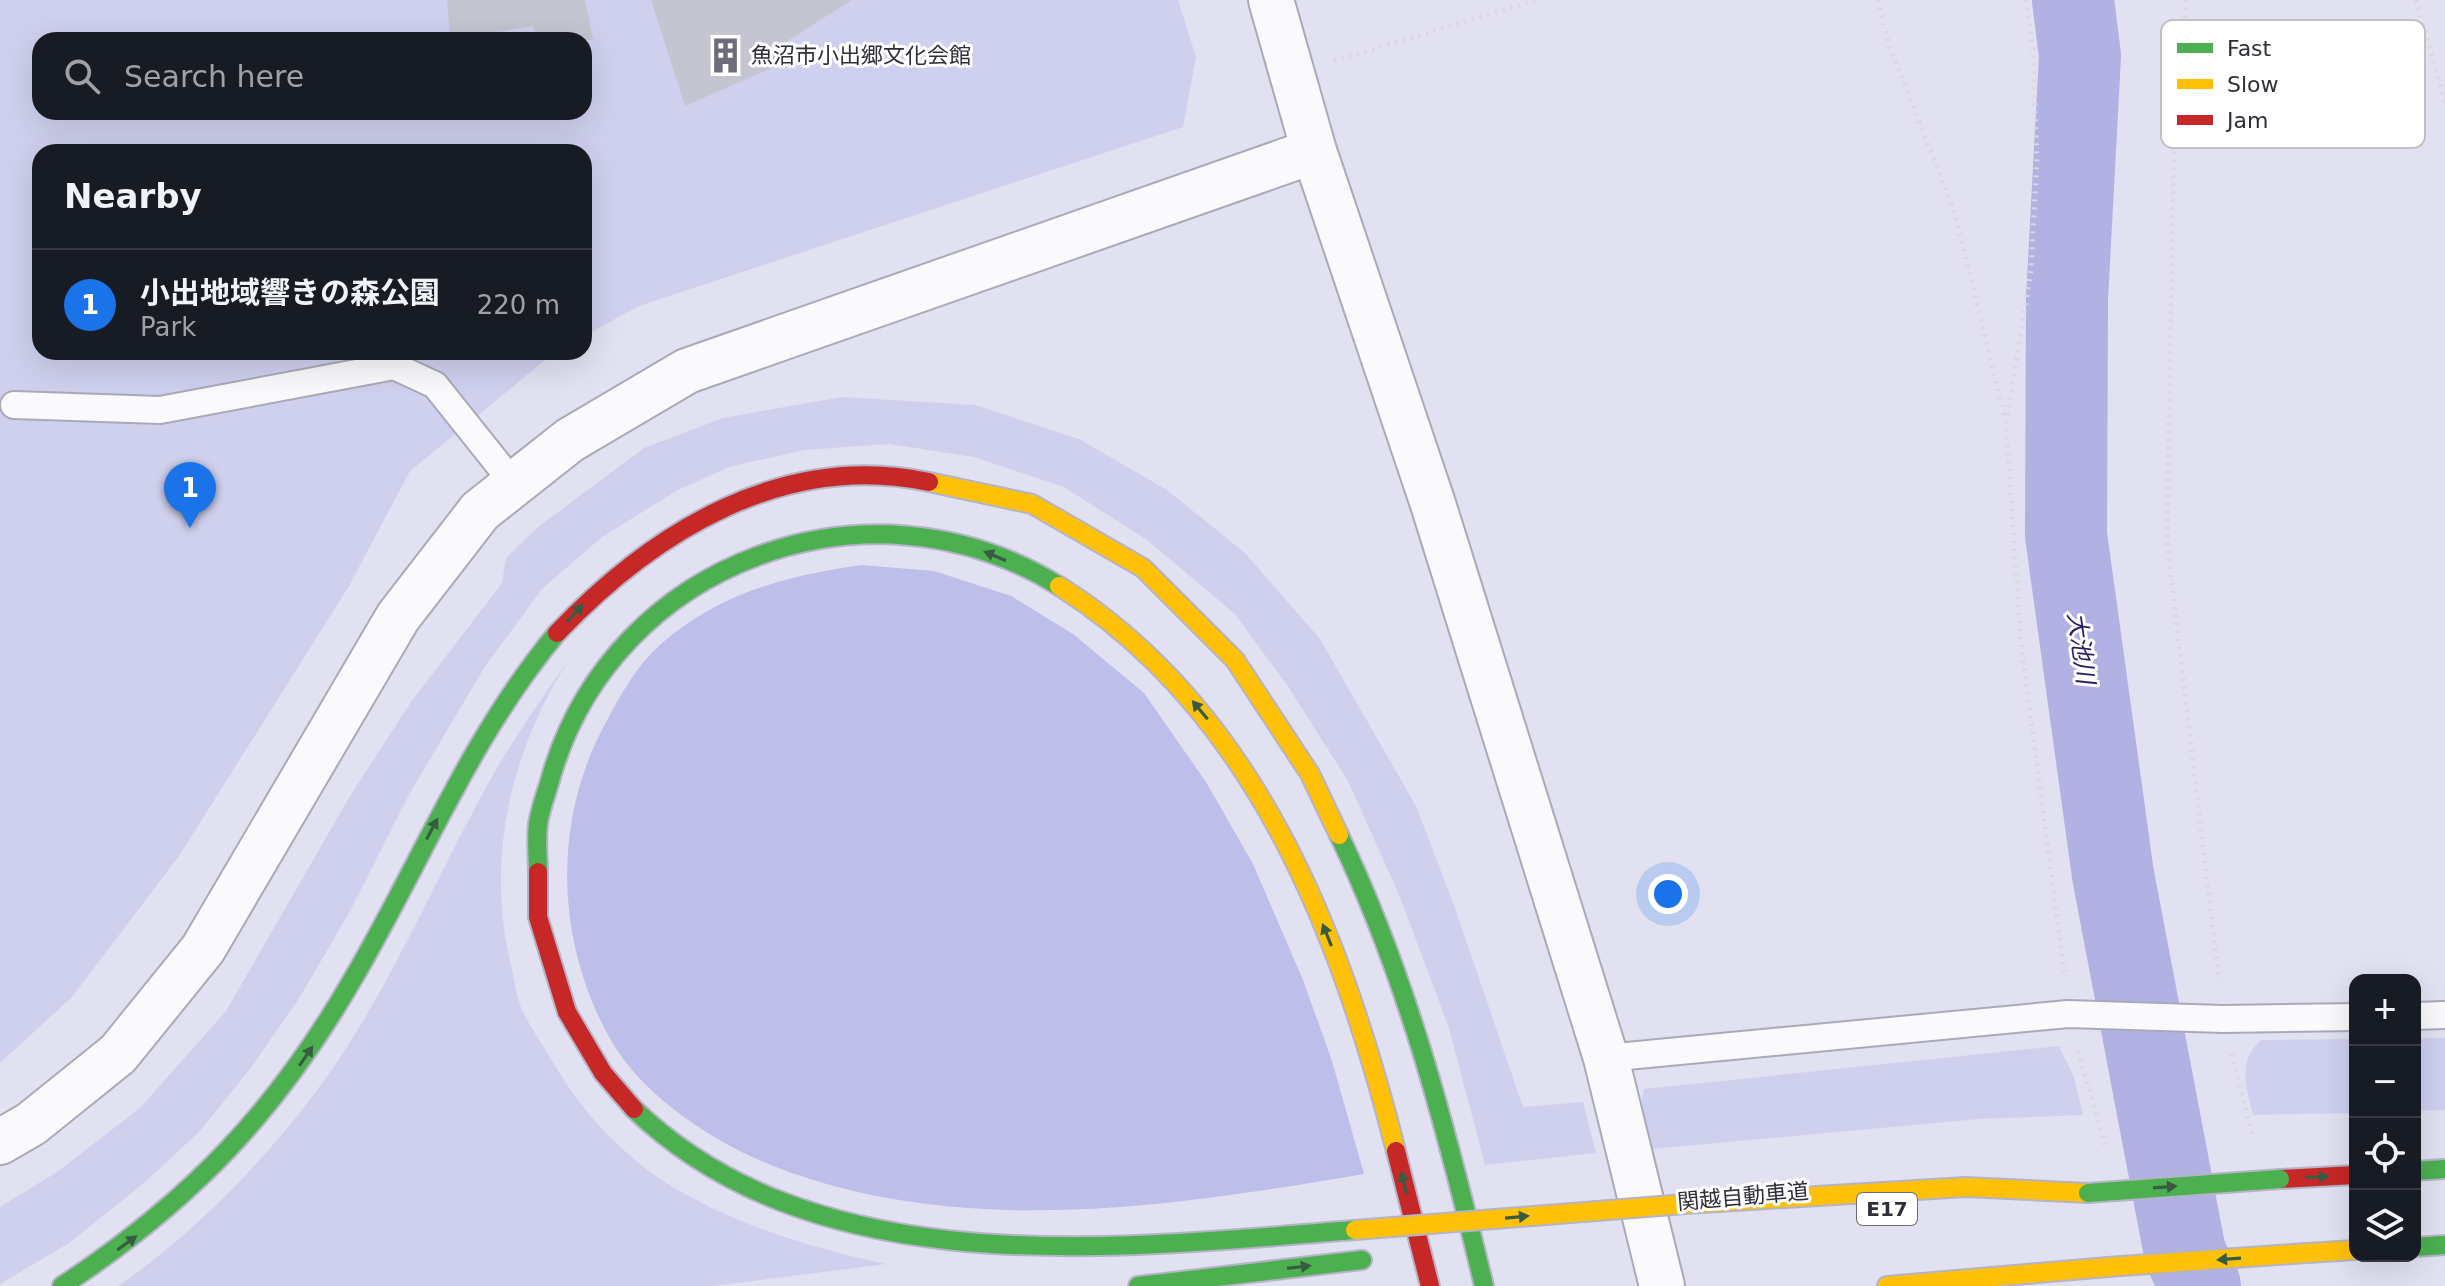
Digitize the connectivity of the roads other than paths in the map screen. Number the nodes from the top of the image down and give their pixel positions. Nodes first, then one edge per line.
1 (1271, 0) edge
2 (1314, 151) junction
3 (14, 405) dead end
4 (514, 484) junction
5 (2445, 1015) edge
6 (2421, 1016) edge
7 (2349, 1017) edge
8 (1606, 1058) junction
9 (0, 1142) edge
10 (2445, 1169) edge
11 (2421, 1171) edge
12 (2349, 1175) edge
13 (2088, 1193) junction
14 (1747, 1219) dead end
15 (1670, 1226) dead end
16 (1624, 1231) dead end
17 (1501, 1245) dead end
18 (2445, 1245) edge
19 (2421, 1247) edge
20 (2349, 1250) edge
21 (1408, 1255) dead end
22 (1370, 1259) dead end
23 (62, 1286) edge
24 (1138, 1286) edge
25 (1430, 1286) edge
26 (1484, 1286) edge
27 (1662, 1286) edge
28 (1887, 1286) edge

1 - 2 street
2 - 4 street
2 - 8 street
3 - 4 lane
4 - 9 street
5 - 6 lane
7 - 8 lane
8 - 27 street
10 - 11 highway
13 -> 12 highway, 関越自動車道 / E17, bridge
13 - 14 highway, 関越自動車道 / E17
25 -> 13 highway, bridge
15 - 16 highway, 関越自動車道
17 - 21 highway
18 - 19 highway
20 -> 28 highway, bridge
24 -> 22 highway
23 -> 26 highway

